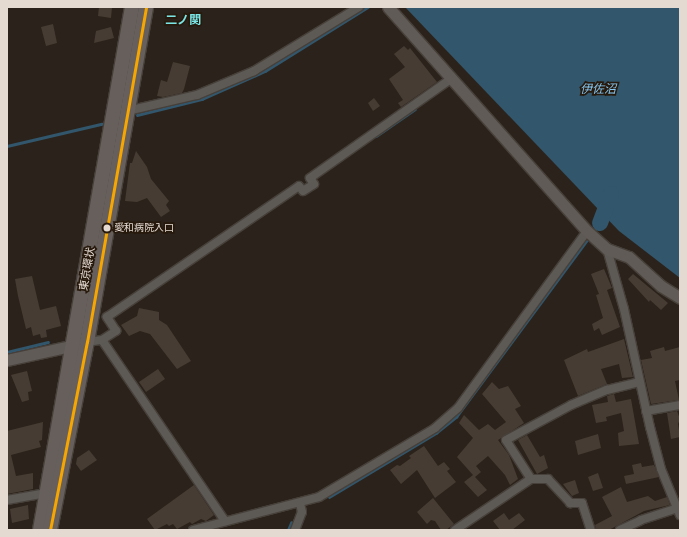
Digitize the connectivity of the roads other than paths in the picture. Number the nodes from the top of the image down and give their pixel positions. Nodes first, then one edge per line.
1 (132, 7) edge
2 (146, 7) edge
3 (359, 7) edge
4 (388, 7) edge
5 (451, 79) junction
6 (127, 111) junction
7 (587, 231) junction
8 (607, 249) junction
9 (680, 299) edge
10 (102, 340) junction
11 (81, 344) junction
12 (7, 360) edge
13 (639, 382) junction
14 (680, 405) edge
15 (646, 411) junction
16 (531, 479) junction
17 (46, 493) junction
18 (7, 500) edge
19 (300, 503) junction
20 (679, 512) edge
21 (225, 521) junction
22 (40, 530) edge
23 (50, 530) edge
24 (192, 530) edge
25 (295, 530) edge
26 (455, 530) edge
27 (591, 530) edge
28 (620, 530) edge

1 - 11 highway, 東京環状
2 - 6 highway, 東京環状
3 - 6 street
4 - 5 street
5 - 7 street
5 - 10 street
6 - 11 highway, 東京環状
7 - 8 street
7 - 19 street
8 - 9 street
8 - 13 street
10 - 11 street
10 - 21 street
11 - 12 street
11 - 17 highway, 東京環状
11 - 23 highway, 東京環状
13 - 15 street
13 - 16 street
14 - 15 street
15 - 20 street
16 - 26 street
16 - 27 street
17 - 18 street
17 - 22 highway, 東京環状
19 - 21 street
19 - 25 street
20 - 28 street
21 - 24 street

